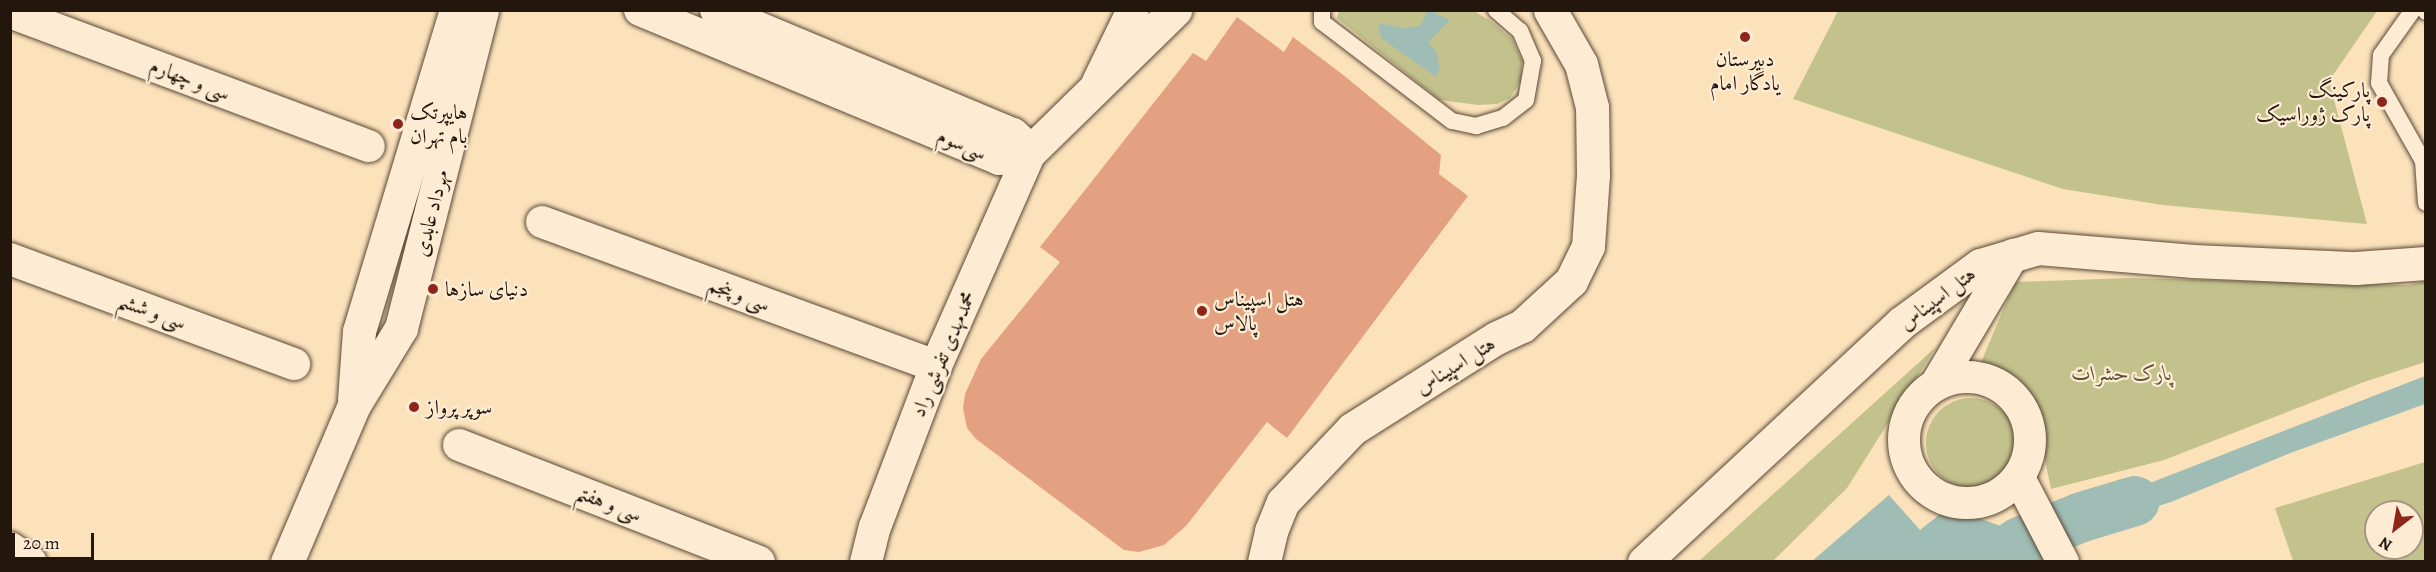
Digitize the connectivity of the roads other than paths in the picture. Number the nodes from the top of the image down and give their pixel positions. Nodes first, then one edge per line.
1 (456, 10) edge
2 (482, 10) edge
3 (640, 10) edge
4 (716, 10) edge
5 (1133, 10) edge
6 (1175, 10) edge
7 (1322, 10) edge
8 (1496, 10) edge
9 (1550, 10) edge
10 (2413, 10) edge
11 (10, 12) edge
12 (1096, 86) junction
13 (369, 146) dead end
14 (1031, 151) junction
15 (2426, 203) edge
16 (542, 222) dead end
17 (2013, 255) junction
18 (10, 259) edge
19 (2426, 263) edge
20 (294, 364) dead end
21 (936, 366) junction
22 (1937, 383) junction
23 (354, 405) junction
24 (459, 445) dead end
25 (2019, 478) junction
26 (10, 548) edge
27 (31, 561) edge
28 (287, 561) edge
29 (759, 561) edge
30 (866, 561) edge
31 (1264, 561) edge
32 (1644, 561) edge
33 (2063, 561) edge

1 - 23 street, مهرداد عابدی
2 - 23 street, مهرداد عابدی
3 - 14 street, سی‌سوم
4 - 14 street, سی‌سوم
5 - 12 street
6 - 12 street
7 - 8 lane
9 - 31 street, هتل اسپیناس
10 - 15 lane
11 - 13 street, سی و چهارم
12 - 14 street
14 - 21 street, محمدمهدی تفرشی راد
16 - 21 street, سی و پنجم
17 - 19 street, هتل اسپیناس
17 - 22 street
17 - 32 street, هتل اسپیناس
18 - 20 street, سی و ششم
21 - 30 street, محمدمهدی تفرشی راد
22 - 25 street
22 - 25 street
23 - 28 street, مهرداد عابدی
24 - 29 street, سی و هفتم
25 - 33 street
26 - 27 street

